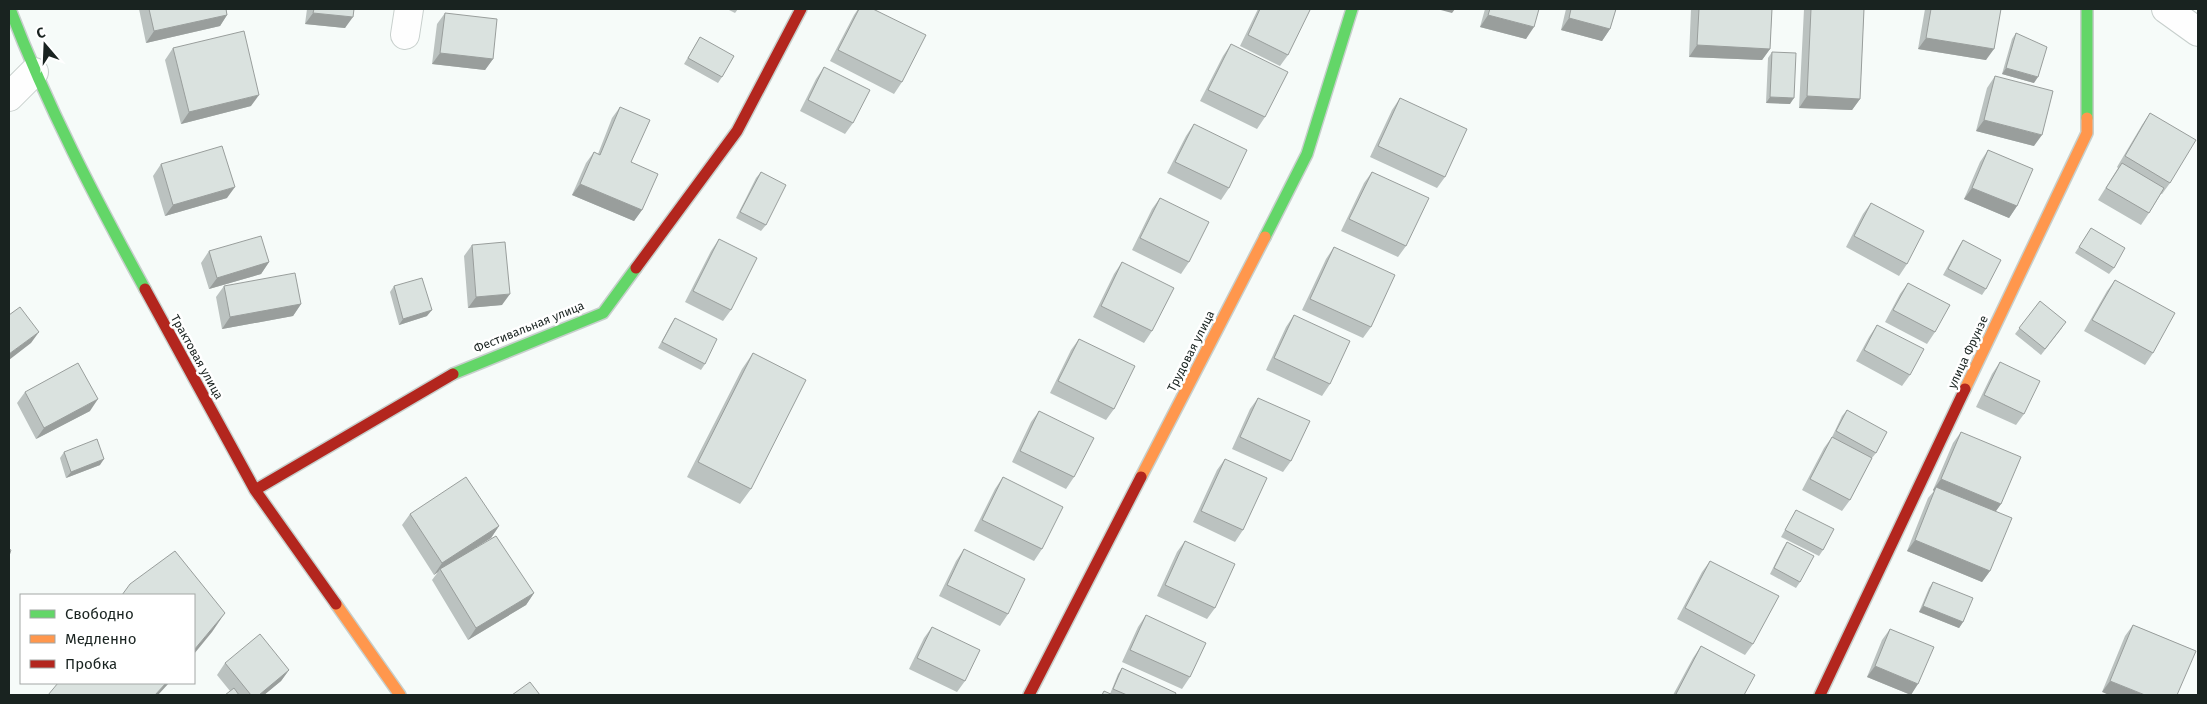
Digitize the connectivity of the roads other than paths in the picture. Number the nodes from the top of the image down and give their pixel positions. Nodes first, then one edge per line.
1 (10, 9) edge
2 (801, 9) edge
3 (1352, 9) edge
4 (2087, 9) edge
5 (2166, 9) edge
6 (2198, 32) edge
7 (34, 72) junction
8 (9, 97) edge
9 (255, 490) junction
10 (400, 695) edge
11 (1029, 695) edge
12 (1820, 695) edge

1 - 7 street, Трактовая улица
2 - 9 street, Фестивальная улица
3 - 11 street, Трудовая улица
4 - 12 street, улица Фрунзе
5 - 6 street
7 - 8 street
7 - 9 street, Трактовая улица
9 - 10 street, Трактовая улица

